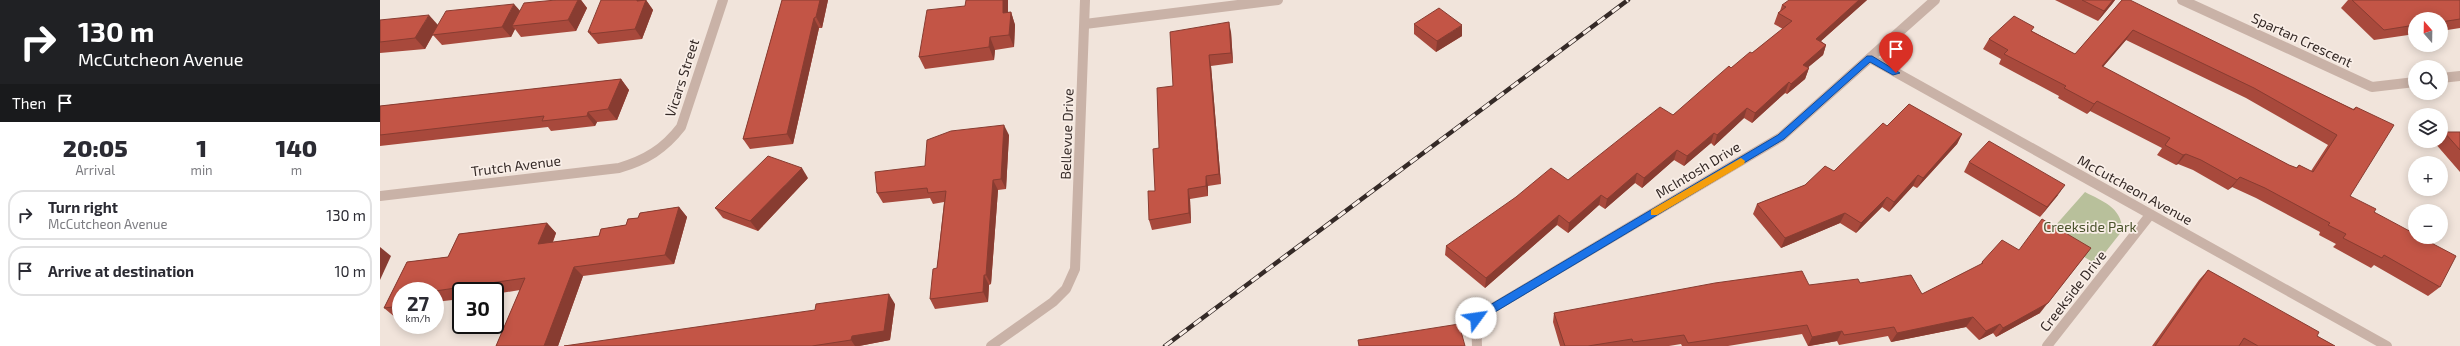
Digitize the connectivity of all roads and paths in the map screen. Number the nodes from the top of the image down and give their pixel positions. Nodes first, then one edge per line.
1 (722, 0) edge
2 (1086, 0) edge
3 (1278, 0) edge
4 (1935, 0) edge
5 (2182, 0) edge
6 (1085, 24) junction
7 (1870, 58) junction
8 (2460, 76) edge
9 (2448, 77) edge
10 (2408, 83) edge
11 (653, 156) joint
12 (380, 196) edge
13 (2150, 215) junction
14 (992, 346) edge
15 (1477, 346) edge
16 (2047, 346) edge
17 (2387, 346) edge

1 - 11 street, Vicars Street
2 - 6 street, Bellevue Drive
3 - 6 street
4 - 7 street, McIntosh Drive
5 - 10 street, Spartan Crescent
6 - 14 street, Bellevue Drive
7 - 13 street, McCutcheon Avenue
7 - 15 street, McIntosh Drive
8 - 9 street
11 - 12 street, Trutch Avenue
13 - 16 street, Creekside Drive
13 - 17 street, McCutcheon Avenue

